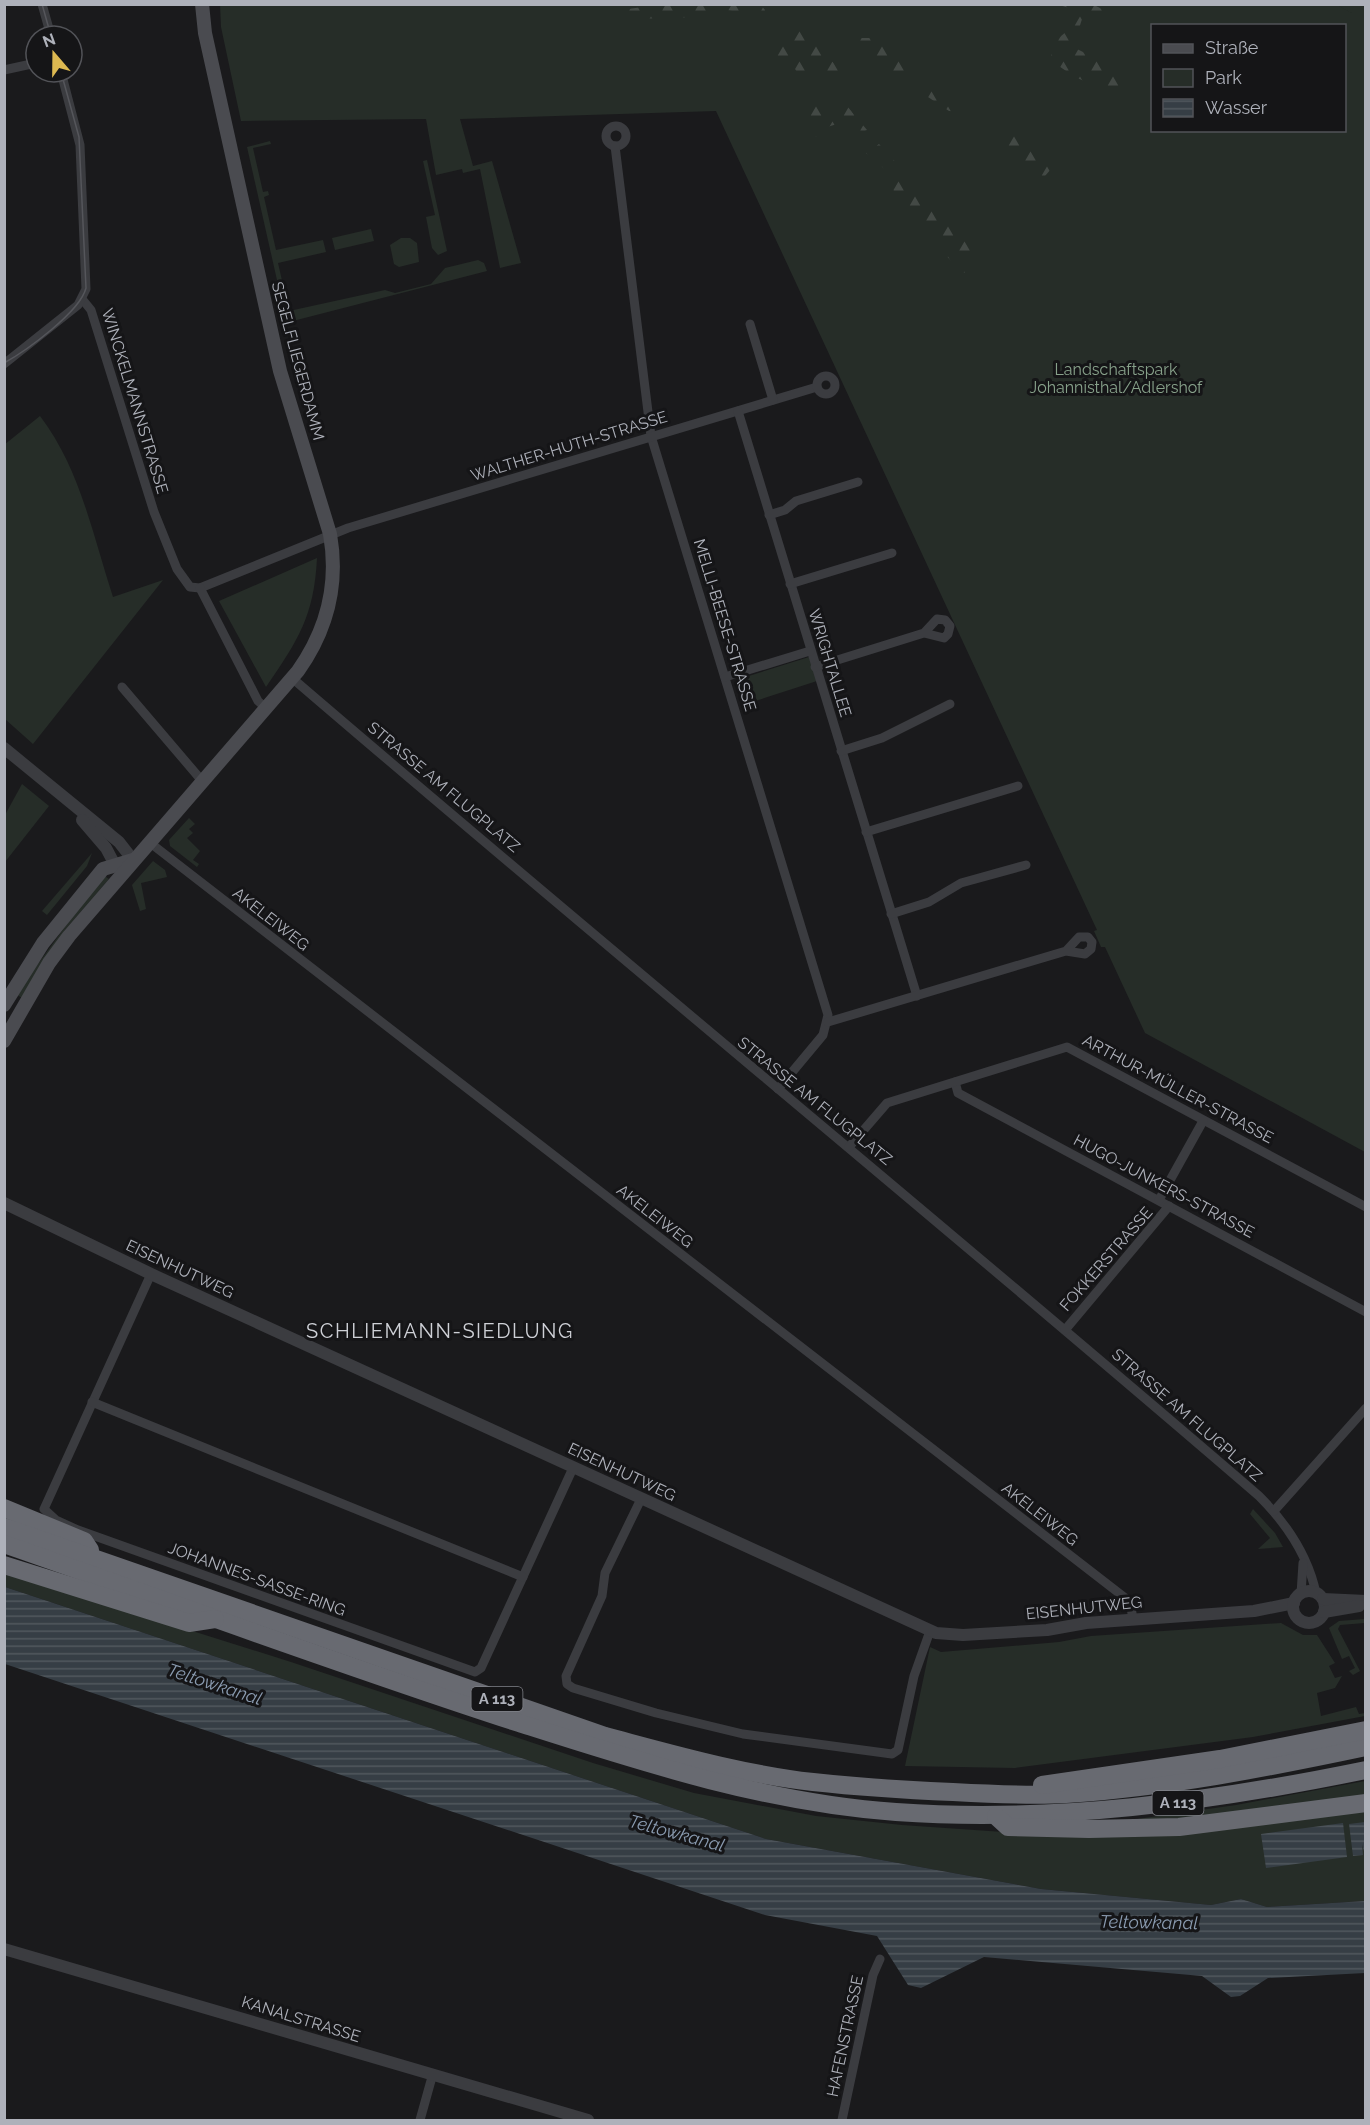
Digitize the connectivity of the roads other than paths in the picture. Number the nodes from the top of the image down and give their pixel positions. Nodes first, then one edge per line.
1 (42, 4) edge
2 (202, 4) edge
3 (48, 24) edge
4 (24, 66) edge
5 (4, 70) edge
6 (64, 84) edge
7 (615, 146) dead end
8 (82, 298) junction
9 (750, 324) dead end
10 (4, 364) edge
11 (817, 387) dead end
12 (772, 399) junction
13 (738, 411) junction
14 (651, 436) junction
15 (858, 482) dead end
16 (769, 515) junction
17 (330, 534) junction
18 (892, 553) dead end
19 (790, 584) junction
20 (200, 588) junction
21 (924, 633) dead end
22 (810, 651) junction
23 (815, 667) junction
24 (726, 676) junction
25 (292, 678) junction
26 (122, 687) dead end
27 (950, 704) dead end
28 (267, 709) junction
29 (4, 748) edge
30 (841, 751) junction
31 (203, 782) junction
32 (1018, 786) dead end
33 (61, 797) junction
34 (866, 832) junction
35 (149, 842) junction
36 (133, 860) junction
37 (1026, 865) dead end
38 (115, 866) junction
39 (891, 914) junction
40 (1066, 951) dead end
41 (917, 996) junction
42 (4, 1005) edge
43 (828, 1022) junction
44 (4, 1041) edge
45 (955, 1082) junction
46 (778, 1089) junction
47 (1203, 1121) junction
48 (849, 1147) junction
49 (1160, 1200) junction
50 (4, 1203) edge
51 (1169, 1206) junction
52 (1365, 1207) edge
53 (151, 1274) junction
54 (1365, 1312) edge
55 (1065, 1330) junction
56 (92, 1402) junction
57 (1365, 1408) edge
58 (573, 1468) junction
59 (641, 1499) junction
60 (4, 1508) edge
61 (1274, 1511) junction
62 (4, 1527) edge
63 (4, 1544) edge
64 (94, 1557) junction
65 (1303, 1561) junction
66 (4, 1565) edge
67 (523, 1576) junction
68 (1319, 1596) junction
69 (1297, 1603) junction
70 (1365, 1603) edge
71 (1324, 1612) junction
72 (217, 1619) junction
73 (1133, 1619) junction
74 (930, 1631) junction
75 (1365, 1730) edge
76 (1359, 1748) edge
77 (1362, 1771) edge
78 (1020, 1795) junction
79 (1365, 1803) edge
80 (996, 1816) junction
81 (4, 1949) edge
82 (880, 1959) dead end
83 (432, 2077) junction
84 (420, 2121) edge
85 (588, 2121) edge
86 (842, 2121) edge

1 - 3 street
2 - 17 main road, SEGELFLIEGERDAMM
4 - 5 street
6 - 8 street, WINCKELMANNSTRASSE
7 - 14 street, MELLI-BEESE-STRASSE
8 - 10 street
8 - 20 street, WINCKELMANNSTRASSE
9 - 12 street
11 - 12 street, WALTHER-HUTH-STRASSE
12 - 13 street, WALTHER-HUTH-STRASSE
13 - 14 street, WALTHER-HUTH-STRASSE
13 - 16 street, WRIGHTALLEE
14 - 17 street, WALTHER-HUTH-STRASSE
14 - 24 street, MELLI-BEESE-STRASSE
15 - 16 street
16 - 19 street, WRIGHTALLEE
17 - 20 street, WALTHER-HUTH-STRASSE
17 - 25 main road, SEGELFLIEGERDAMM
18 - 19 street
19 - 22 street, WRIGHTALLEE
20 - 28 street, WINCKELMANNSTRASSE
21 - 23 street
22 - 23 street, WRIGHTALLEE
22 - 24 street
23 - 30 street, WRIGHTALLEE
24 - 43 street, MELLI-BEESE-STRASSE
25 - 28 main road, SEGELFLIEGERDAMM
25 - 46 street, STRASSE AM FLUGPLATZ
26 - 31 street
27 - 30 street
28 - 31 main road, SEGELFLIEGERDAMM
29 - 33 street
30 - 34 street, WRIGHTALLEE
31 - 35 main road, SEGELFLIEGERDAMM
32 - 34 street
33 - 36 street
33 - 38 street
34 - 39 street, WRIGHTALLEE
35 - 36 main road, SEGELFLIEGERDAMM
35 - 73 street, AKELEIWEG
36 - 38 main road
36 - 44 main road, SEGELFLIEGERDAMM
37 - 39 street
38 - 42 main road
39 - 41 street, WRIGHTALLEE
40 - 41 street
41 - 43 street
43 - 46 street
45 - 47 street, ARTHUR-MÜLLER-STRASSE
45 - 48 street, ARTHUR-MÜLLER-STRASSE
45 - 49 street, HUGO-JUNKERS-STRASSE
46 - 48 street, STRASSE AM FLUGPLATZ
47 - 49 street, FOKKERSTRASSE
47 - 52 street, ARTHUR-MÜLLER-STRASSE
48 - 55 street, STRASSE AM FLUGPLATZ
49 - 51 street, HUGO-JUNKERS-STRASSE
50 - 53 street, EISENHUTWEG
51 - 54 street, HUGO-JUNKERS-STRASSE
51 - 55 street, FOKKERSTRASSE
53 - 56 street, JOHANNES-SASSE-RING
53 - 58 street, EISENHUTWEG
55 - 61 street, STRASSE AM FLUGPLATZ
56 - 67 street
56 - 67 street, JOHANNES-SASSE-RING
57 - 61 street
58 - 59 street, EISENHUTWEG
58 - 67 street, JOHANNES-SASSE-RING
59 - 74 street, EISENHUTWEG
59 - 74 street
60 - 64 highway
61 - 65 street, STRASSE AM FLUGPLATZ
62 - 64 highway, A 113
63 - 72 highway, A 113
64 - 78 highway, A 113
65 - 68 street, STRASSE AM FLUGPLATZ
65 - 69 street, STRASSE AM FLUGPLATZ
66 - 72 highway
68 - 69 street, EISENHUTWEG
68 - 70 street, EISENHUTWEG
68 - 71 street
69 - 71 street, EISENHUTWEG
69 - 73 street, EISENHUTWEG
70 - 71 street, EISENHUTWEG
72 - 80 highway, A 113
73 - 74 street, EISENHUTWEG
75 - 78 highway
76 - 78 highway, A 113
77 - 80 highway, A 113
79 - 80 highway
81 - 83 street, KANALSTRASSE
82 - 86 street, HAFENSTRASSE
83 - 84 street
83 - 85 street, KANALSTRASSE

